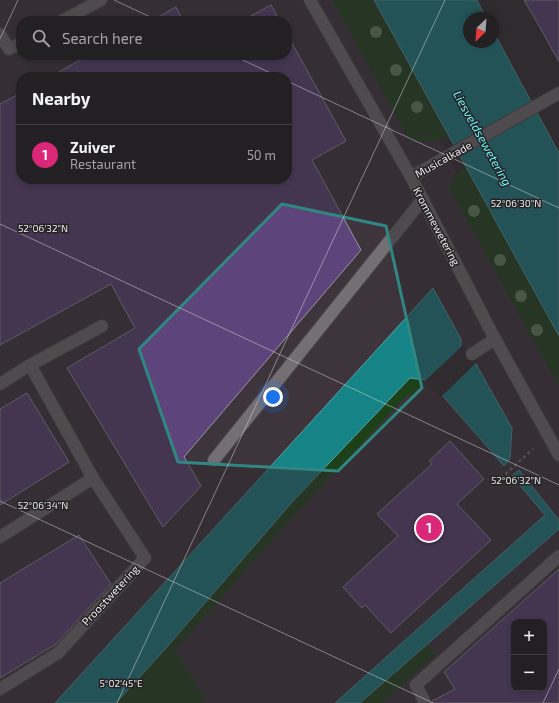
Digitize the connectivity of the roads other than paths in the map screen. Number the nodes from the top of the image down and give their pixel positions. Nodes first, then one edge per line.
1 (101, 0) edge
2 (310, 0) edge
3 (71, 16) edge
4 (0, 34) edge
5 (16, 46) edge
6 (559, 93) edge
7 (411, 177) junction
8 (423, 199) junction
9 (102, 326) dead end
10 (495, 339) junction
11 (472, 354) dead end
12 (30, 365) junction
13 (0, 384) edge
14 (559, 455) edge
15 (214, 460) dead end
16 (93, 478) junction
17 (0, 536) edge
18 (559, 556) edge
19 (0, 689) edge
20 (425, 703) edge

1 - 3 street
2 - 7 street, Krommewetering
4 - 5 street
6 - 7 street, Musicalkade
7 - 8 street, Krommewetering
8 - 10 street, Krommewetering
8 - 15 street
9 - 12 street
10 - 11 street
10 - 14 street, Krommewetering
12 - 13 street
12 - 16 street, Proostwetering
16 - 17 street
16 - 19 street, Proostwetering
18 - 20 street

